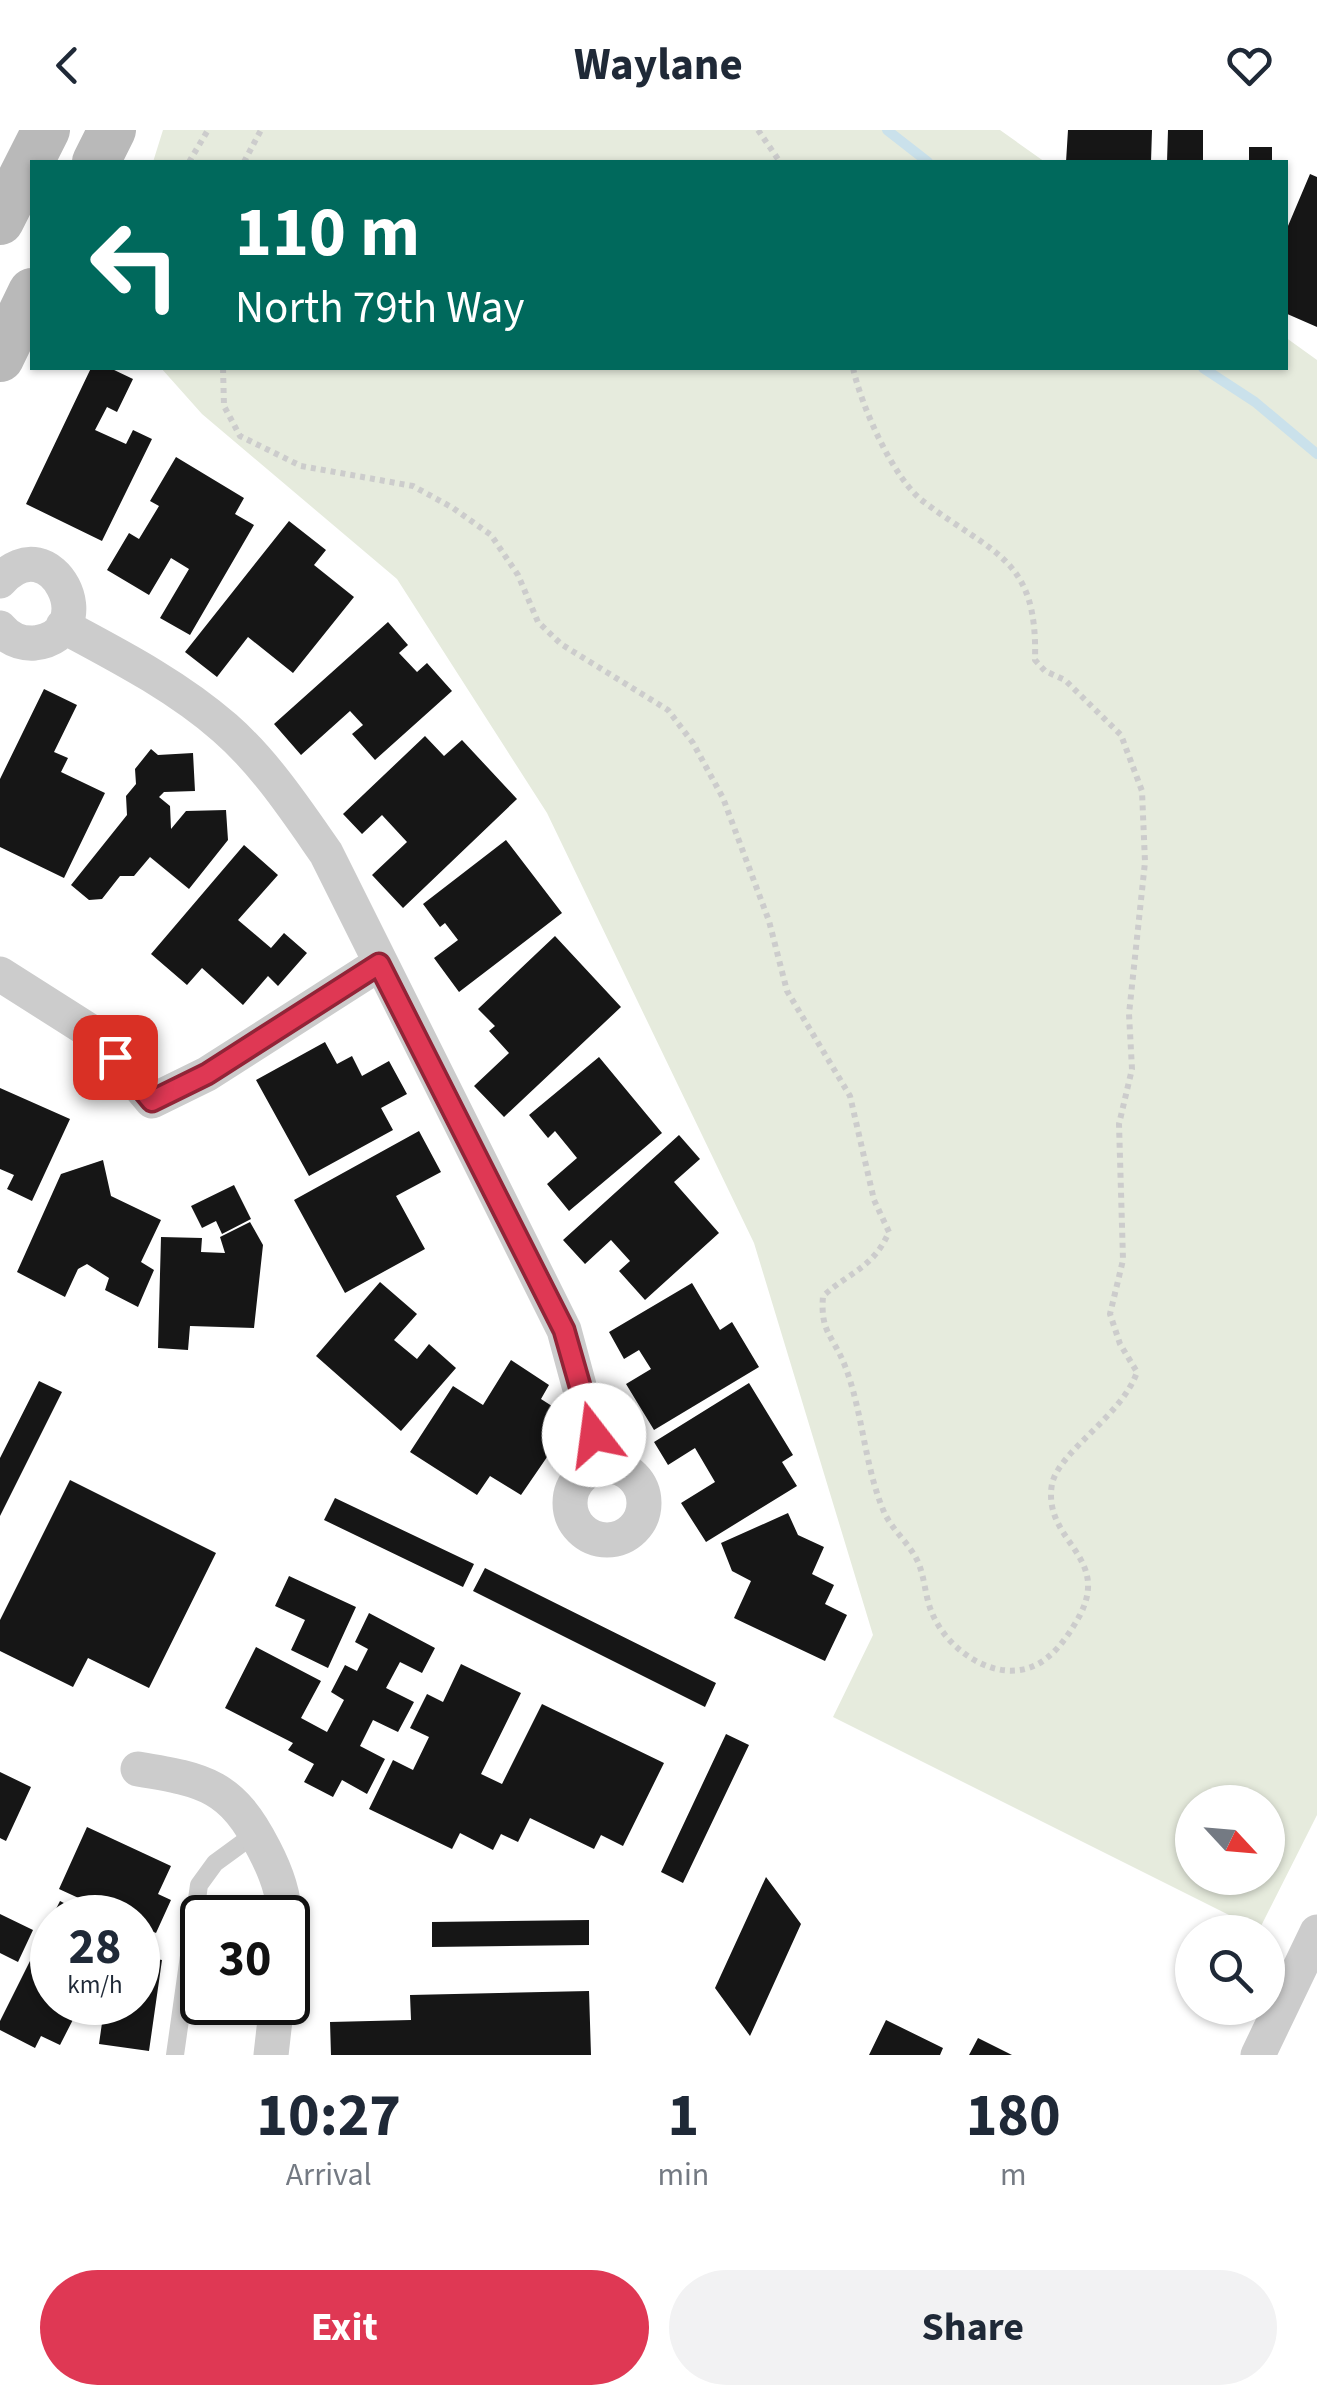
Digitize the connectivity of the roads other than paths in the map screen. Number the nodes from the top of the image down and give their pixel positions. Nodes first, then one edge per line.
1 (46, 130) edge
2 (112, 130) edge
3 (31, 160) edge
4 (97, 160) edge
5 (30, 162) edge
6 (0, 221) edge
7 (30, 296) edge
8 (0, 358) edge
9 (0, 582) edge
10 (63, 626) junction
11 (0, 628) edge
12 (379, 964) junction
13 (0, 974) edge
14 (601, 1467) dead end
15 (138, 1769) dead end
16 (256, 1833) junction
17 (279, 1895) edge
18 (1317, 1932) edge
19 (275, 2025) edge
20 (175, 2055) edge
21 (271, 2055) edge
22 (1258, 2055) edge

1 - 3 main road
2 - 4 main road
5 - 6 main road
7 - 8 main road
9 - 10 street
10 - 11 street
10 - 12 street
12 - 13 street
12 - 14 street
15 - 16 street
16 - 17 street
16 - 20 lane
18 - 22 street
19 - 21 street

